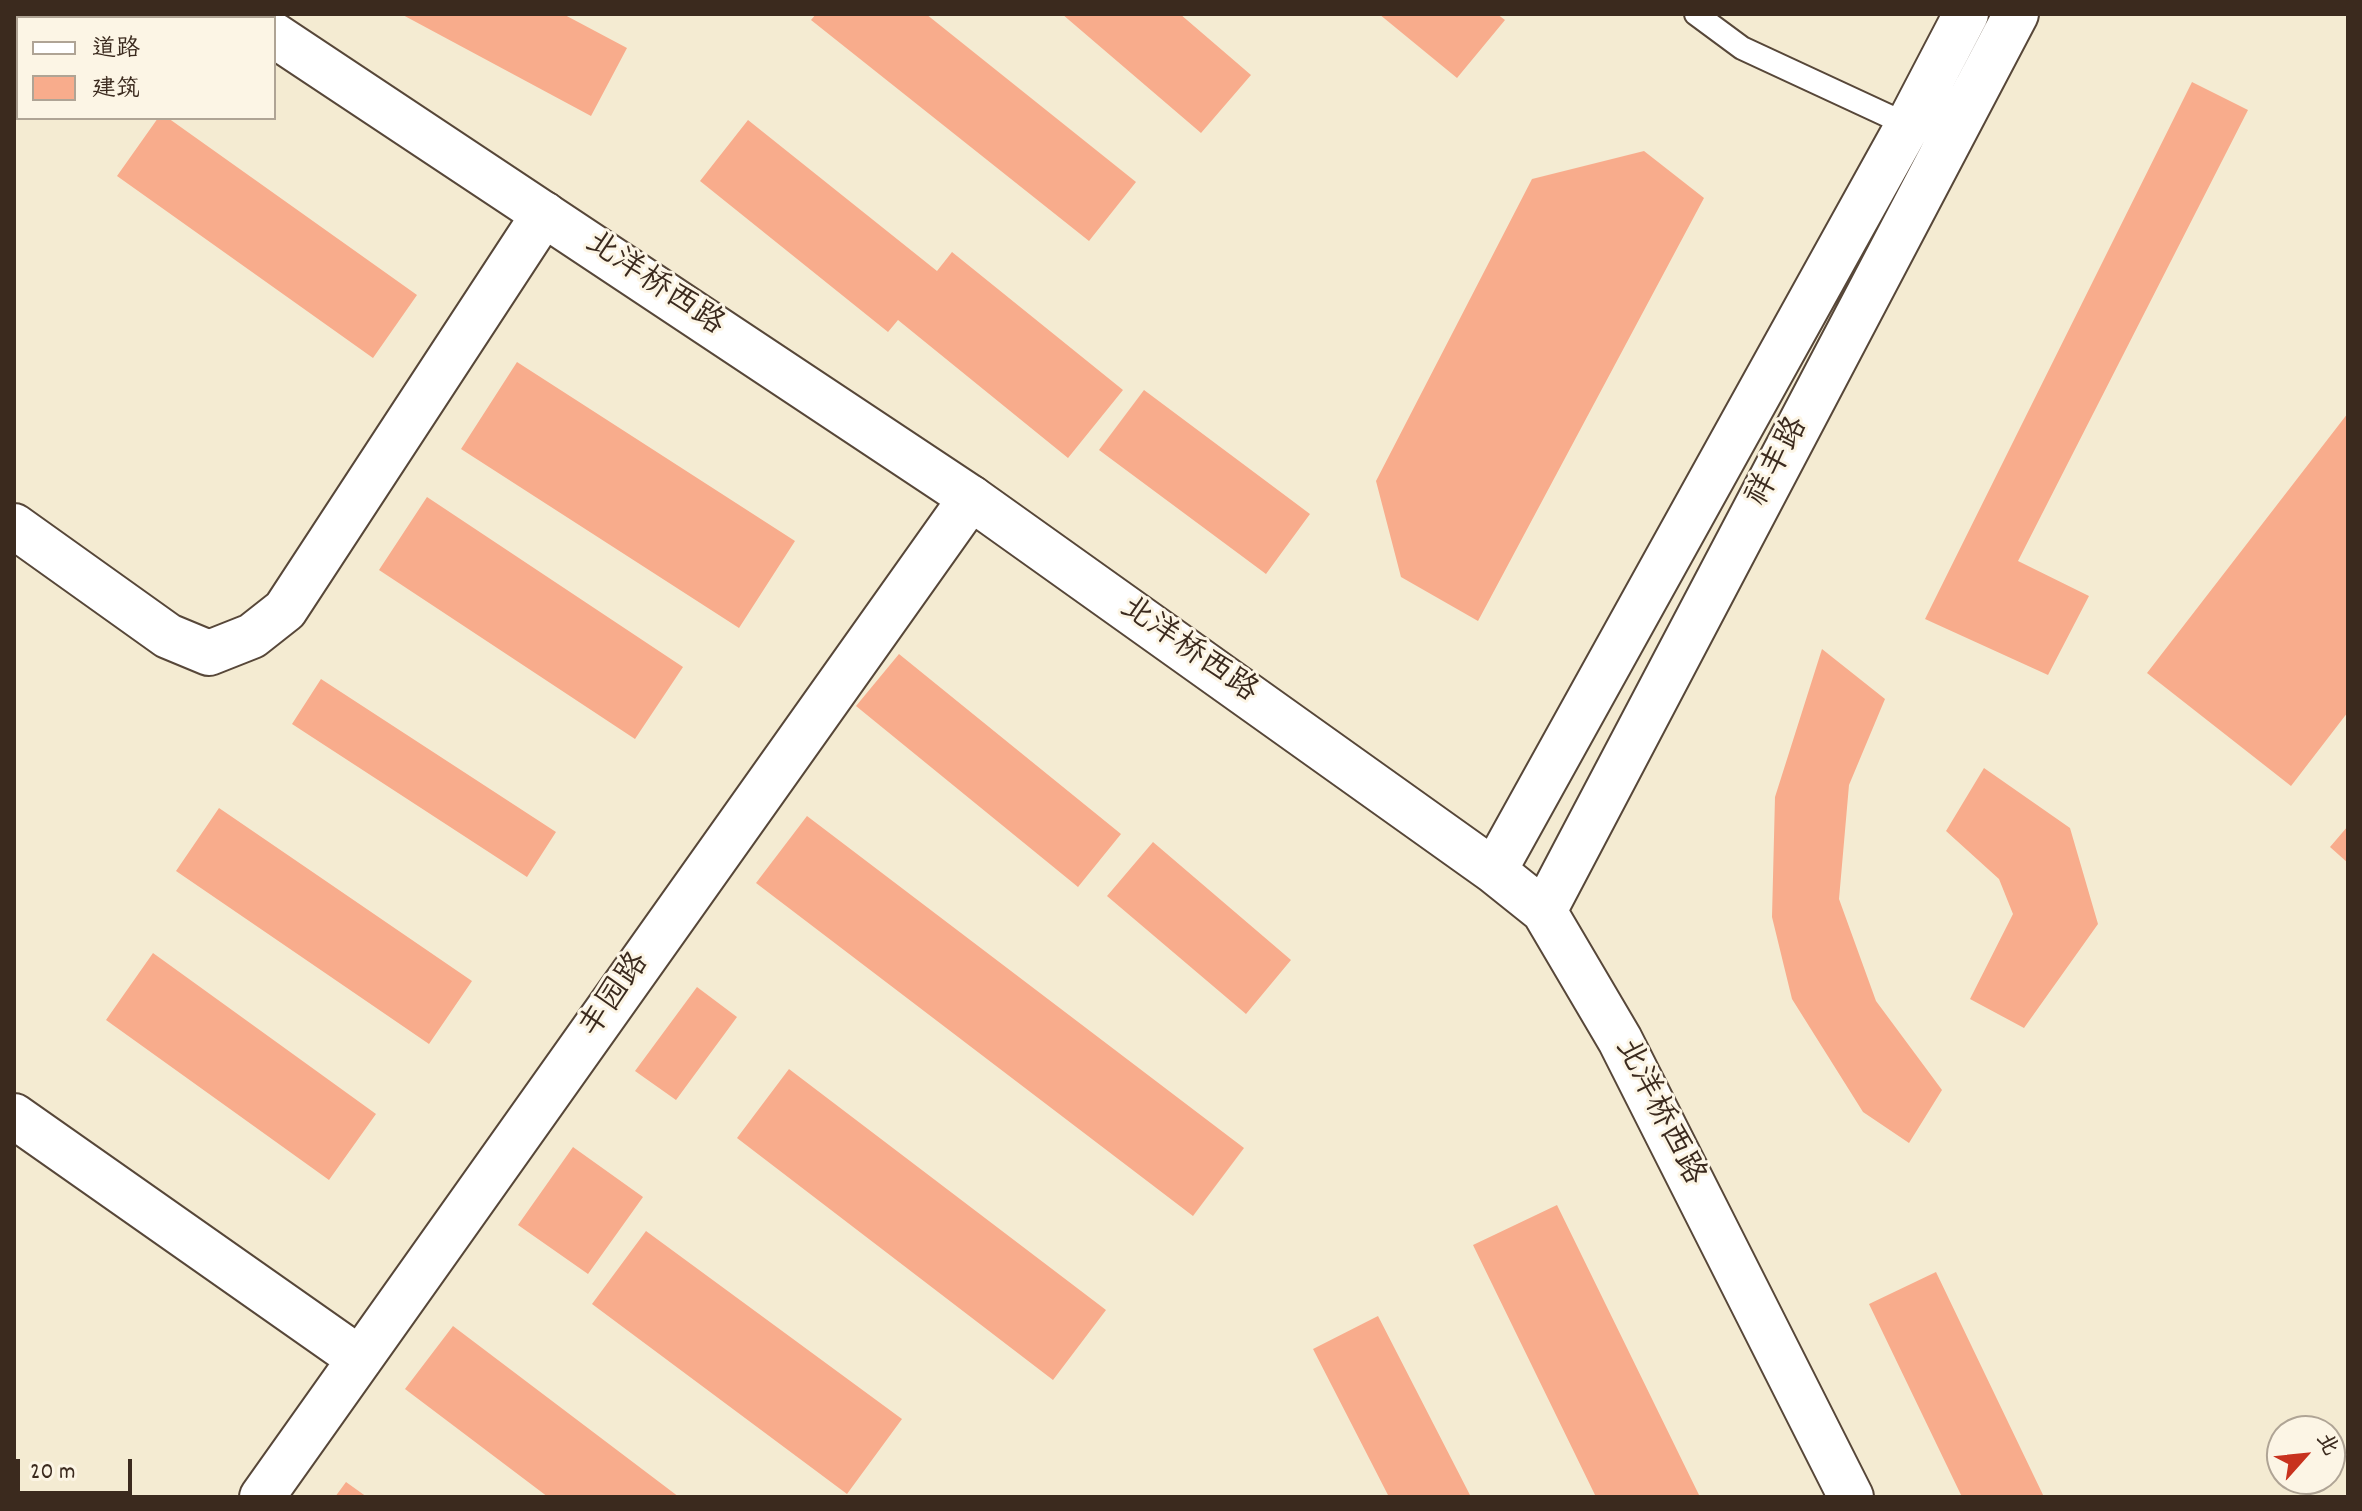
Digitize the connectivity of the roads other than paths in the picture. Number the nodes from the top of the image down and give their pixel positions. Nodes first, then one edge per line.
1 (1696, 14) edge
2 (1966, 14) edge
3 (2016, 14) edge
4 (276, 36) edge
5 (1908, 125) junction
6 (544, 214) junction
7 (971, 498) junction
8 (14, 526) edge
9 (1494, 871) junction
10 (1544, 911) junction
11 (14, 1116) edge
12 (360, 1359) junction
13 (262, 1497) edge
14 (1851, 1497) edge

1 - 5 lane
2 - 5 main road, 祥丰路
3 - 10 main road, 祥丰路
4 - 6 main road, 北洋桥西路
5 - 9 main road, 祥丰路
6 - 7 main road, 北洋桥西路
6 - 8 main road
7 - 9 main road, 北洋桥西路
7 - 12 main road, 丰园路
9 - 10 main road, 北洋桥西路
10 - 14 main road, 北洋桥西路
11 - 12 main road
12 - 13 main road, 丰园路

